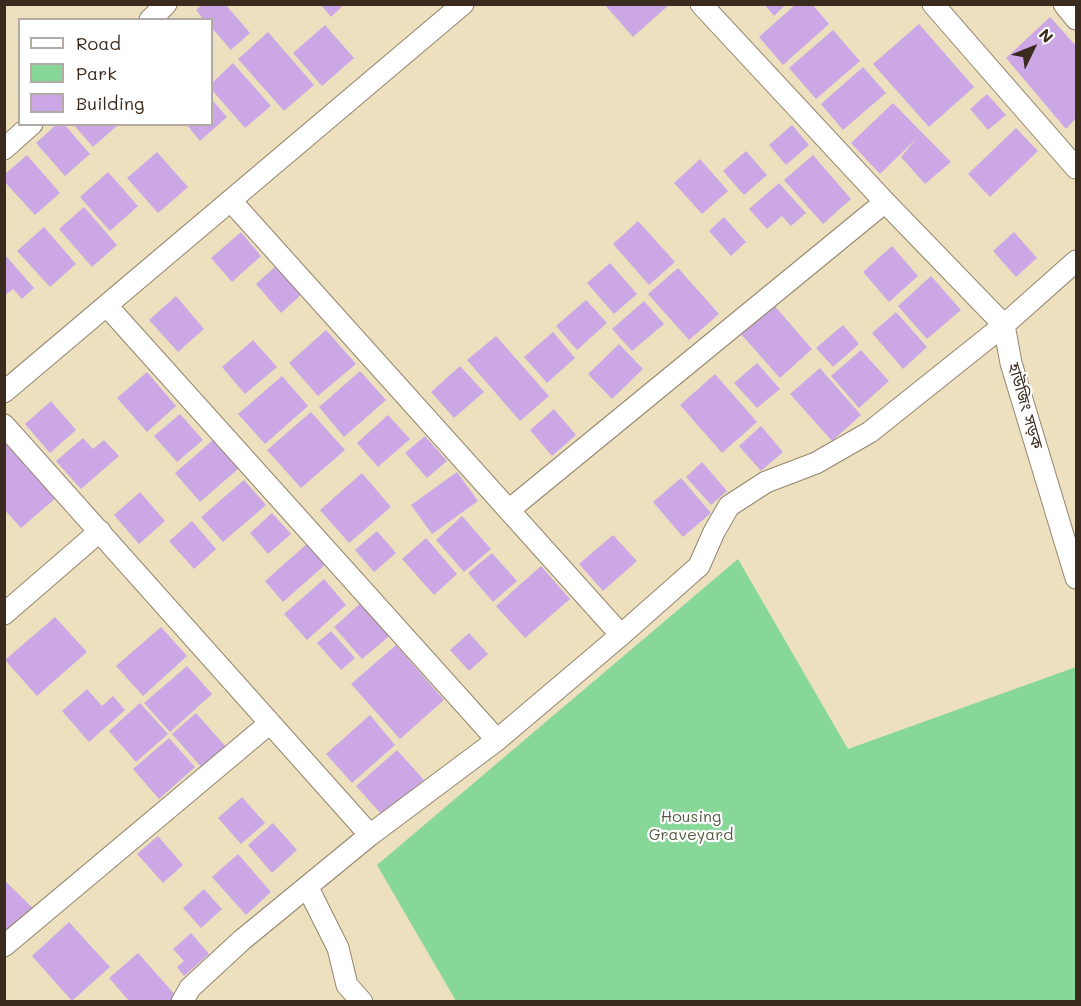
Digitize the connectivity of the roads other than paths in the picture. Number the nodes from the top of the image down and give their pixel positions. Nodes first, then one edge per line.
1 (166, 4) edge
2 (463, 4) edge
3 (701, 4) edge
4 (933, 4) edge
5 (1064, 4) edge
6 (152, 18) edge
7 (1077, 19) edge
8 (30, 126) edge
9 (5, 149) edge
10 (1077, 168) edge
11 (231, 201) junction
12 (885, 201) junction
13 (1077, 261) edge
14 (107, 306) junction
15 (1005, 325) junction
16 (4, 392) edge
17 (4, 424) edge
18 (509, 510) junction
19 (100, 531) junction
20 (1077, 578) edge
21 (4, 614) edge
22 (621, 635) junction
23 (270, 723) junction
24 (497, 740) junction
25 (370, 835) junction
26 (308, 888) junction
27 (4, 946) edge
28 (182, 1002) edge
29 (362, 1002) edge

1 - 6 street
2 - 11 street
3 - 12 street
4 - 10 street
5 - 7 street
8 - 9 street
11 - 14 street
11 - 18 street
12 - 15 street
12 - 18 street
13 - 15 street
14 - 16 street
14 - 24 street
15 - 20 street, হাউজিং সড়ক
15 - 22 street
17 - 19 street
18 - 22 street
19 - 21 street
19 - 23 street
22 - 24 street
23 - 25 street
23 - 27 street
24 - 25 street
25 - 26 street
26 - 28 street
26 - 29 street

